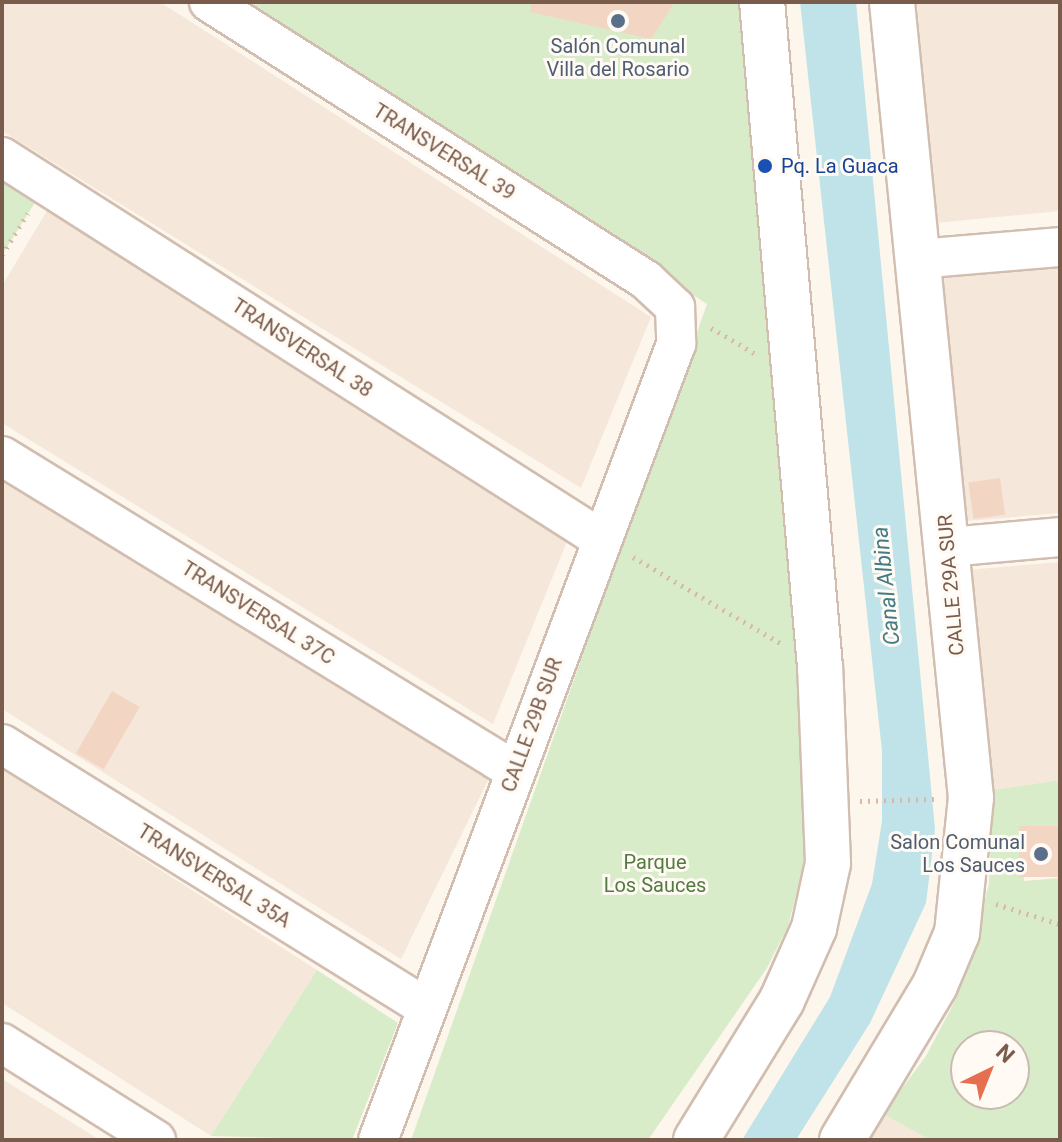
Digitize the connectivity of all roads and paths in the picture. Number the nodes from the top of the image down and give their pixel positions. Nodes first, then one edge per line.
1 (209, 2) edge
2 (762, 2) edge
3 (892, 2) edge
4 (2, 157) edge
5 (46, 185) junction
6 (1060, 247) edge
7 (2, 255) edge
8 (917, 259) junction
9 (675, 307) junction
10 (798, 378) junction
11 (2, 456) edge
12 (1060, 537) edge
13 (601, 539) junction
14 (949, 547) junction
15 (820, 667) junction
16 (2, 744) edge
17 (515, 771) junction
18 (941, 799) dead end
19 (864, 801) dead end
20 (966, 895) junction
21 (1060, 924) edge
22 (427, 1008) junction
23 (2, 1043) edge
24 (156, 1140) edge
25 (378, 1140) edge
26 (696, 1140) edge
27 (842, 1140) edge

1 - 9 street, TRANSVERSAL 39
2 - 10 street
3 - 8 street, CALLE 29A SUR
4 - 5 street, TRANSVERSAL 38
5 - 7 path
5 - 13 street, TRANSVERSAL 38
6 - 8 street
8 - 14 street, CALLE 29A SUR
9 - 10 path
9 - 13 street, CALLE 29B SUR
10 - 15 street
11 - 17 street, TRANSVERSAL 37C
12 - 14 street
13 - 15 path
13 - 17 street, CALLE 29B SUR
14 - 20 street, CALLE 29A SUR
15 - 26 street
16 - 22 street, TRANSVERSAL 35A
17 - 22 street, CALLE 29B SUR
18 - 19 path
20 - 21 path
20 - 27 street, CALLE 29A SUR
22 - 25 street, CALLE 29B SUR
23 - 24 street

